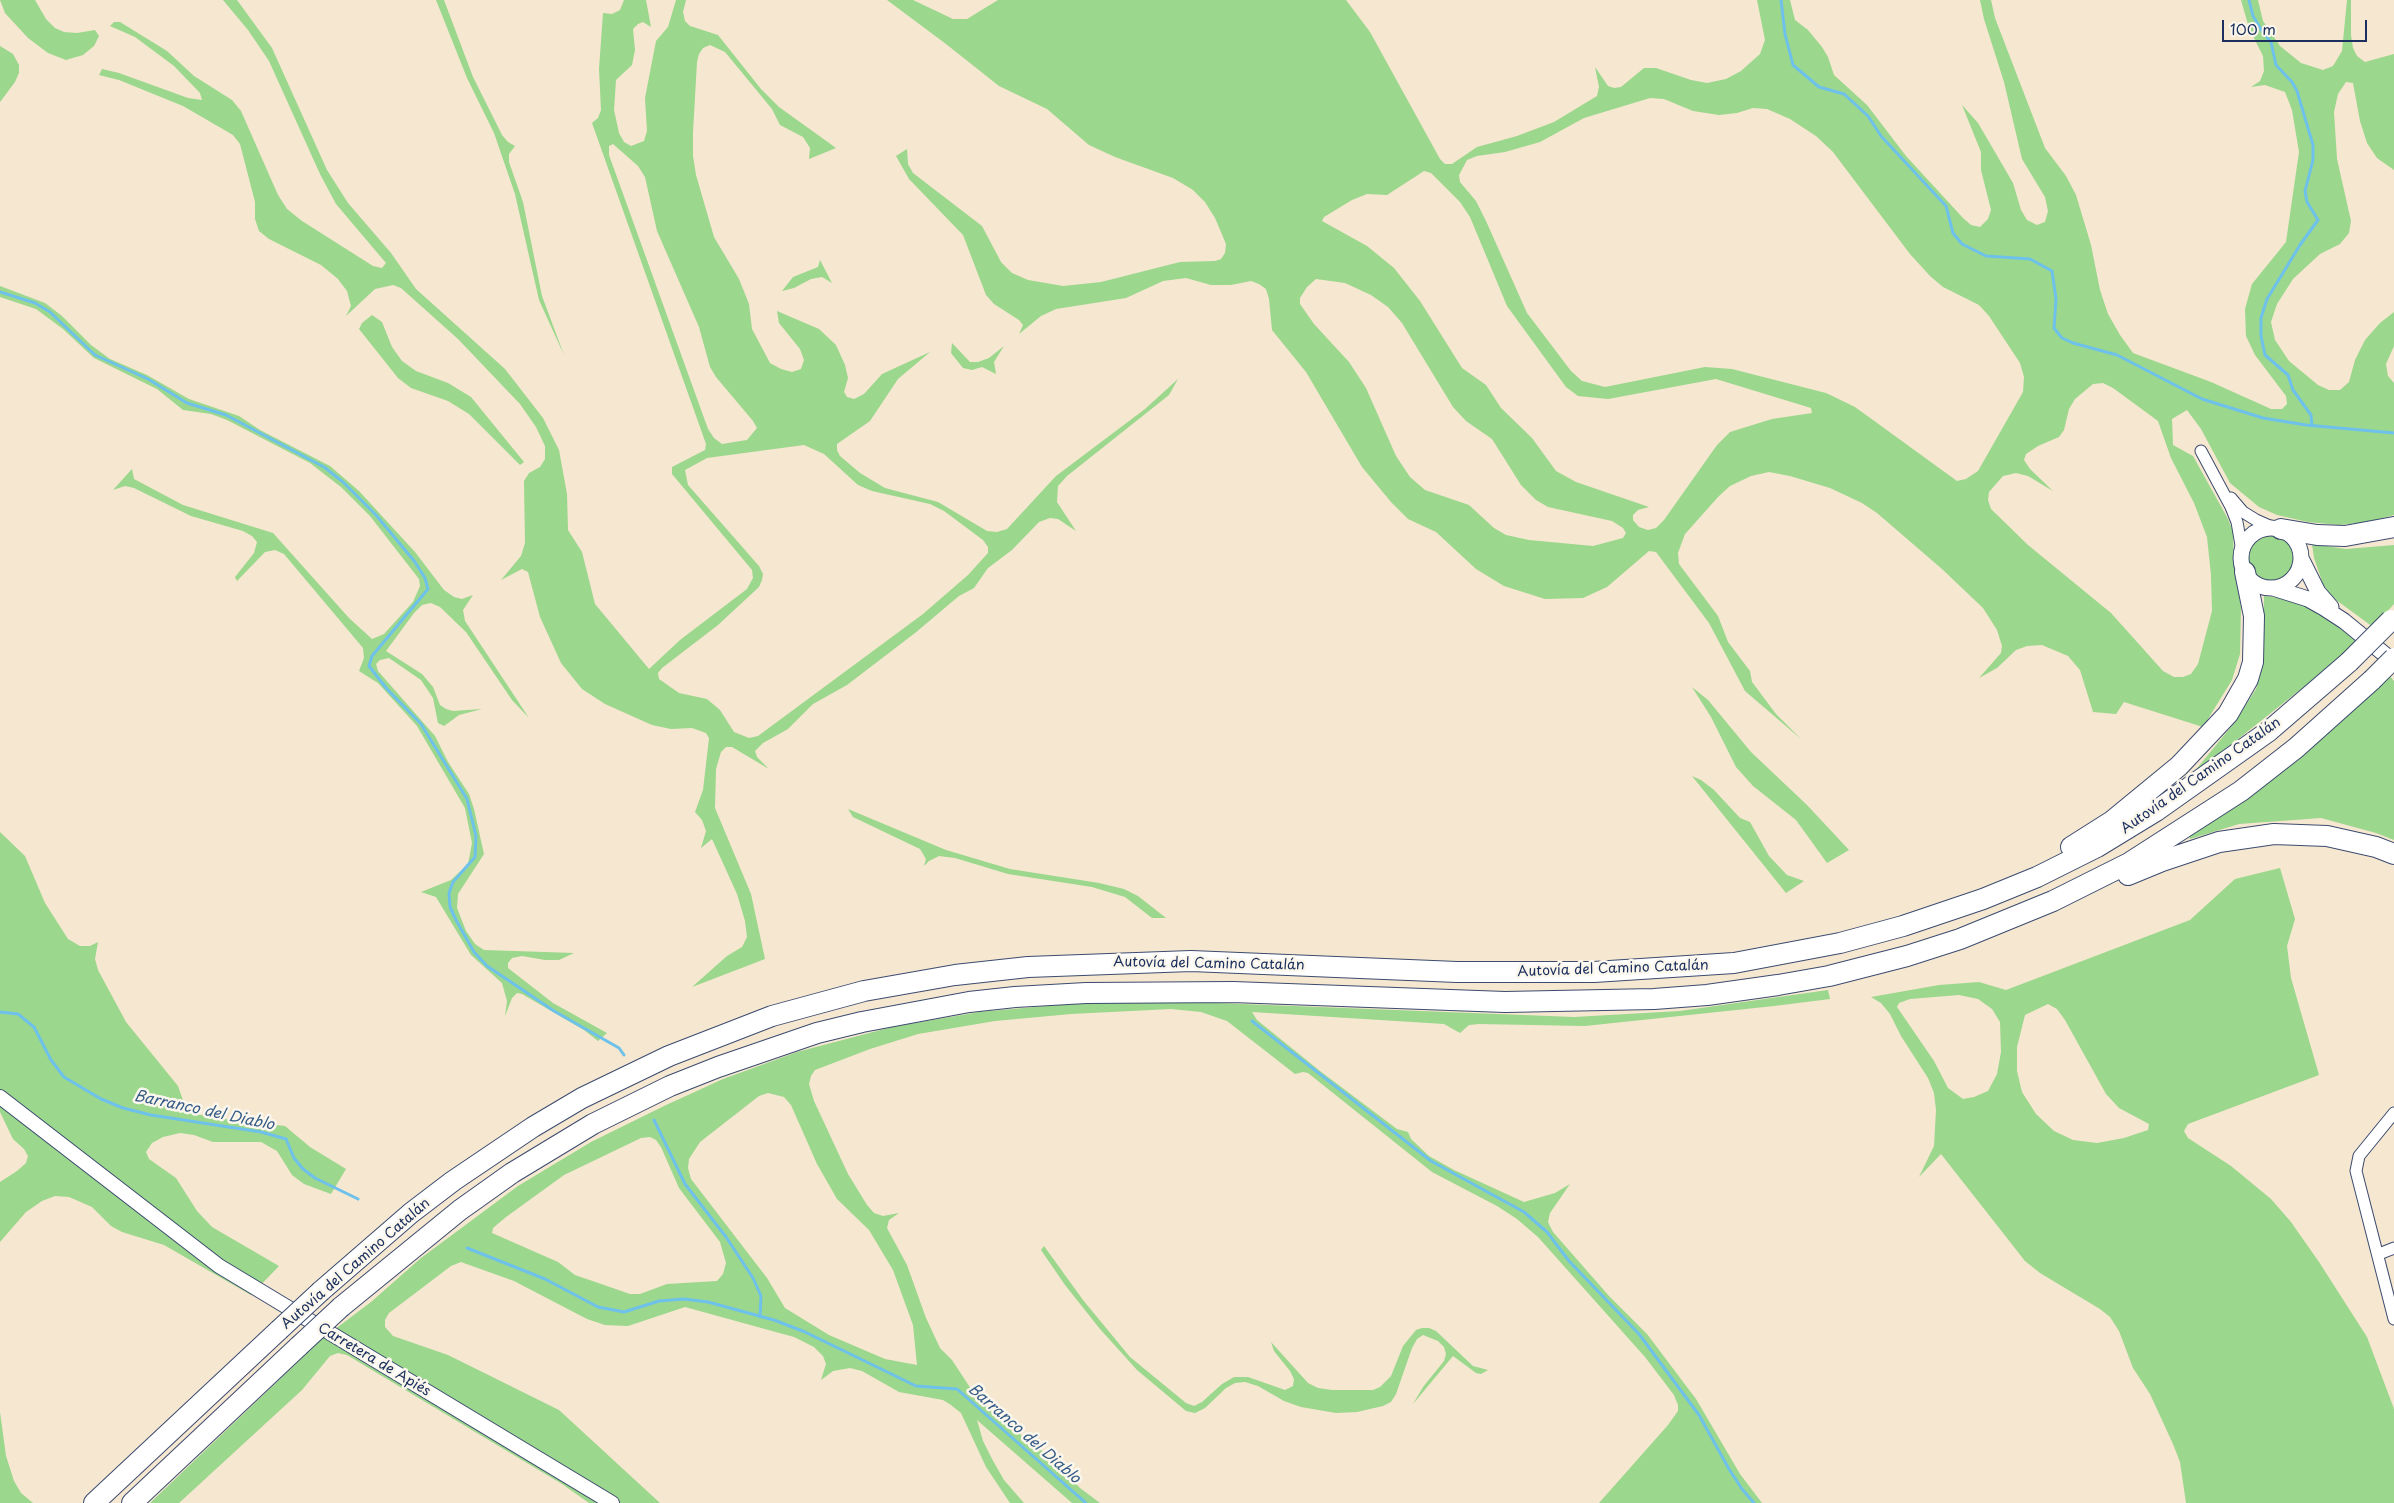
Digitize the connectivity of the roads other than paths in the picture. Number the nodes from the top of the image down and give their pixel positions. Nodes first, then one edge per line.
1 (2201, 451) dead end
2 (2214, 474) junction
3 (2394, 526) edge
4 (2277, 528) junction
5 (2242, 551) junction
6 (2302, 560) junction
7 (2245, 572) junction
8 (2273, 588) junction
9 (2393, 619) edge
10 (2344, 621) junction
11 (2394, 660) edge
12 (2394, 854) edge
13 (1903, 926) junction
14 (1889, 960) junction
15 (0, 1097) edge
16 (2394, 1113) edge
17 (2394, 1248) edge
18 (2379, 1254) junction
19 (2394, 1319) edge
20 (94, 1503) edge
21 (132, 1503) edge
22 (612, 1503) edge

1 - 2 street
2 - 4 street
2 - 5 street
3 - 4 highway
4 - 5 main road
4 - 6 main road
5 - 7 main road
6 - 8 main road
6 - 10 main road
7 - 8 main road
7 - 13 highway
8 - 10 main road
9 - 13 highway, Autovía del Camino Catalán, bridge
10 - 11 main road
11 - 14 highway, Autovía del Camino Catalán, bridge
12 - 14 highway
13 - 20 highway, Autovía del Camino Catalán, bridge
14 - 21 highway, Autovía del Camino Catalán, bridge
15 - 22 street, Carretera de Apiés
16 - 18 street
17 - 18 street
18 - 19 street

